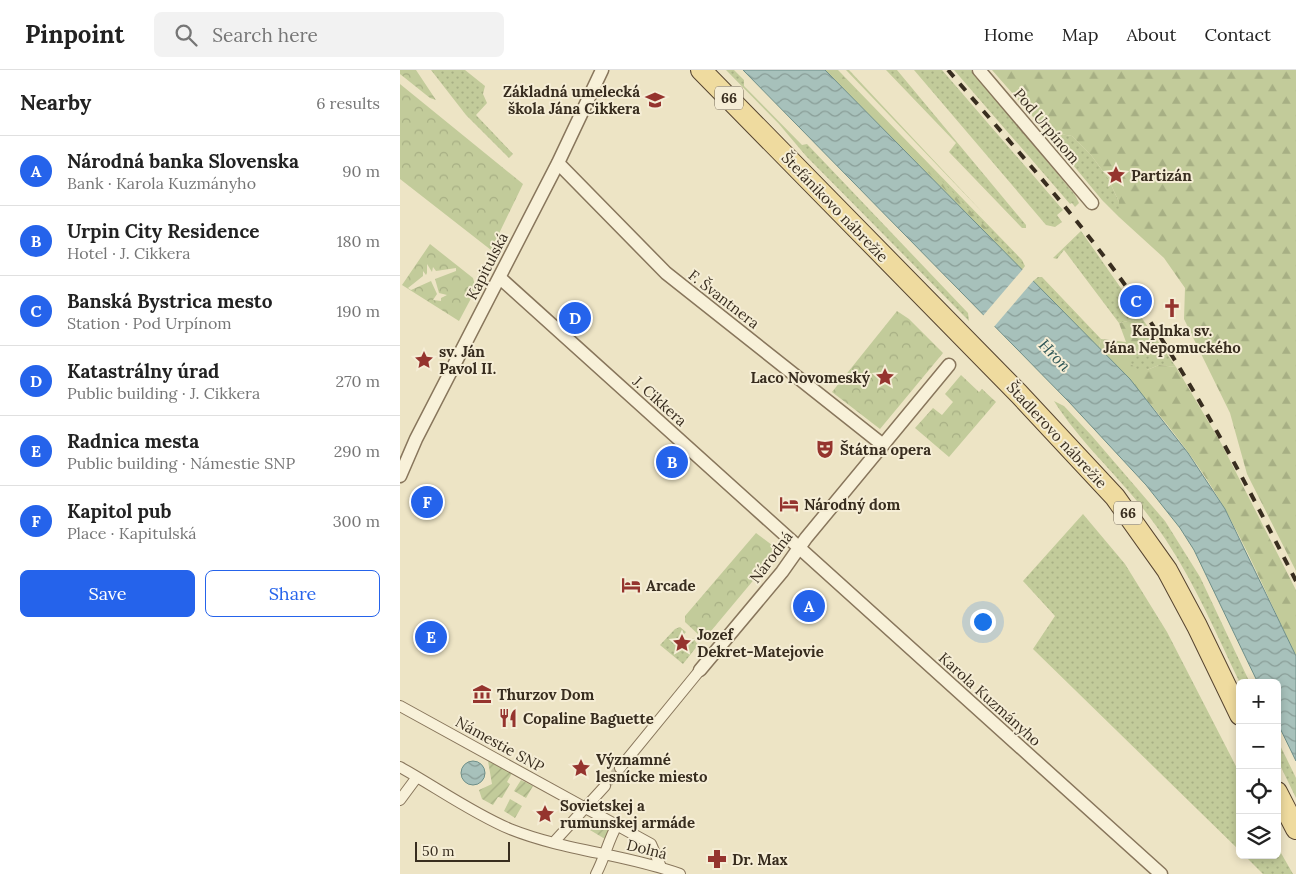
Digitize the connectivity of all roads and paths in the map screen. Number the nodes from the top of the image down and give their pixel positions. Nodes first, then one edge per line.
1 (602, 70) edge
2 (701, 70) edge
3 (978, 70) edge
4 (558, 163) junction
5 (1092, 203) dead end
6 (500, 278) junction
7 (969, 344) joint
8 (949, 365) dead end
9 (883, 446) junction
10 (400, 476) edge
11 (798, 549) junction
12 (700, 670) joint
13 (400, 706) edge
14 (1236, 707) edge
15 (400, 767) edge
16 (620, 768) tunnel mouth
17 (417, 777) junction
18 (605, 786) tunnel mouth
19 (400, 800) edge
20 (1281, 800) edge
21 (585, 808) junction
22 (617, 825) junction
23 (1296, 829) edge
24 (554, 842) junction
25 (606, 854) junction
26 (661, 867) junction
27 (596, 874) edge
28 (680, 874) edge
29 (1161, 874) edge

1 - 4 street, Kapitulská
2 - 7 main road, Štefánikovo nábrežie / 66
3 - 5 street, Pod Urpínom
4 - 6 street, Kapitulská
4 - 9 street, F. Švantnera
6 - 10 street, Kapitulská
6 - 11 street, J. Cikkera
7 - 14 main road, Štadlerovo nábrežie / 66
8 - 9 street, Národná
9 - 11 street, Národná
11 - 12 street, Národná
11 - 29 street, Karola Kuzmányho
12 - 16 street, Národná
13 - 21 street, Námestie SNP
15 - 17 street
17 - 19 street
17 - 24 street
18 - 21 street
20 - 23 main road
21 - 22 street, Námestie SNP
21 - 24 street
22 - 25 street
22 - 26 street, Námestie SNP
24 - 25 street
25 - 26 street, Dolná
25 - 27 street
26 - 28 street, Dolná

